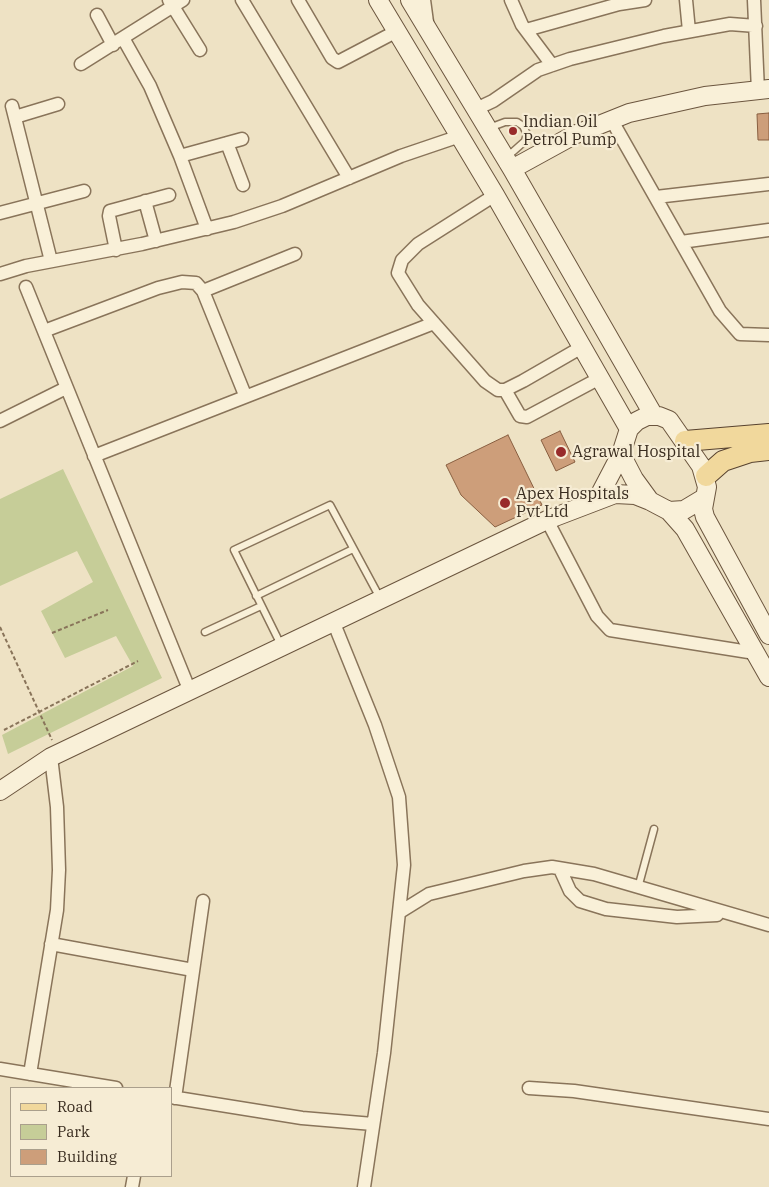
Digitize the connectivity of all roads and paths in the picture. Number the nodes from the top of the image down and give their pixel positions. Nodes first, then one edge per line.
1 (242, 0) edge
2 (298, 0) edge
3 (378, 0) edge
4 (410, 0) edge
5 (424, 0) edge
6 (511, 0) edge
7 (645, 0) edge
8 (686, 0) edge
9 (754, 0) edge
10 (175, 2) edge
11 (97, 15) dead end
12 (756, 26) junction
13 (526, 30) junction
14 (397, 31) junction
15 (428, 31) junction
16 (689, 31) junction
17 (118, 41) junction
18 (200, 50) dead end
19 (80, 64) dead end
20 (552, 65) junction
21 (764, 90) edge
22 (58, 104) dead end
23 (476, 109) junction
24 (611, 119) junction
25 (487, 129) junction
26 (460, 136) junction
27 (242, 139) dead end
28 (227, 143) junction
29 (180, 156) junction
30 (509, 163) junction
31 (348, 178) junction
32 (769, 184) edge
33 (243, 185) dead end
34 (84, 191) dead end
35 (169, 195) dead end
36 (495, 195) junction
37 (656, 198) junction
38 (145, 201) junction
39 (36, 203) junction
40 (0, 213) edge
41 (207, 229) junction
42 (769, 230) edge
43 (156, 241) junction
44 (681, 242) junction
45 (116, 250) junction
46 (295, 254) dead end
47 (51, 262) junction
48 (0, 274) edge
49 (26, 287) dead end
50 (203, 291) junction
51 (434, 323) junction
52 (44, 331) junction
53 (769, 334) edge
54 (582, 347) junction
55 (600, 378) junction
56 (66, 388) junction
57 (505, 390) junction
58 (246, 395) junction
59 (654, 416) junction
60 (0, 421) edge
61 (628, 429) junction
62 (769, 434) edge
63 (685, 441) junction
64 (769, 450) edge
65 (621, 454) junction
66 (94, 456) junction
67 (706, 476) junction
68 (598, 498) junction
69 (704, 498) junction
70 (650, 501) junction
71 (669, 511) junction
72 (547, 520) junction
73 (353, 549) junction
74 (256, 596) junction
75 (380, 598) junction
76 (261, 606) junction
77 (108, 610) dead end
78 (333, 620) junction
79 (0, 627) edge
80 (205, 632) dead end
81 (52, 633) dead end
82 (769, 635) edge
83 (281, 646) junction
84 (756, 653) junction
85 (138, 661) dead end
86 (769, 677) edge
87 (189, 689) junction
88 (40, 713) junction
89 (4, 730) dead end
90 (55, 755) junction
91 (1, 789) edge
92 (654, 829) dead end
93 (560, 869) junction
94 (638, 888) junction
95 (203, 901) dead end
96 (400, 912) junction
97 (729, 915) junction
98 (769, 926) edge
99 (51, 944) junction
100 (193, 970) junction
101 (0, 1069) edge
102 (30, 1074) junction
103 (110, 1087) edge
104 (529, 1088) dead end
105 (173, 1097) edge
106 (769, 1119) edge
107 (373, 1124) junction
108 (364, 1187) edge

1 - 31 street
2 - 14 street
3 - 14 main road
4 - 15 main road
5 - 15 street
6 - 13 street
7 - 13 street
8 - 16 street
9 - 12 street
10 - 17 street
10 - 18 street
11 - 17 street
12 - 16 street
12 - 21 street
13 - 20 street
14 - 26 main road
15 - 23 main road
16 - 20 street
17 - 19 street
17 - 29 street
20 - 23 street
21 - 24 main road
22 - 39 street
23 - 25 main road
24 - 30 main road
24 - 37 street
25 - 30 main road
25 - 30 lane
26 - 31 street
26 - 36 main road
27 - 28 street
28 - 29 street
28 - 33 street
29 - 41 street
30 - 59 main road
31 - 41 street
32 - 37 street
34 - 39 street
35 - 38 street
36 - 51 street
36 - 54 main road
37 - 44 street
38 - 43 street
38 - 45 street
39 - 40 street
39 - 47 street
41 - 43 street
42 - 44 street
43 - 45 street
44 - 53 street
45 - 47 street
46 - 50 street
47 - 48 street
49 - 52 street
50 - 52 street
50 - 58 street
51 - 57 street
51 - 58 street
52 - 56 street
54 - 55 main road
54 - 57 street
55 - 57 street
55 - 61 main road
56 - 60 street
56 - 66 street
58 - 66 street
59 - 61 main road
59 - 63 main road
61 - 65 main road
62 - 63 main road
63 - 67 main road
64 - 67 main road
65 - 68 main road
65 - 70 main road
66 - 87 street
67 - 69 main road
68 - 70 main road
68 - 72 main road
69 - 71 main road
69 - 82 main road
70 - 71 main road
71 - 84 main road
72 - 75 main road
72 - 84 street
73 - 74 lane
73 - 74 lane
73 - 75 lane
74 - 76 lane
75 - 78 main road
76 - 80 lane
76 - 83 lane
77 - 81 path
78 - 83 main road
78 - 96 street
79 - 88 path
83 - 87 main road
84 - 86 main road
85 - 88 path
87 - 90 main road
88 - 89 path
88 - 90 path
90 - 91 main road
90 - 99 street
92 - 94 lane
93 - 94 street
93 - 96 street
93 - 97 street
94 - 97 street
95 - 100 street
96 - 107 street
97 - 98 street
99 - 100 street
99 - 102 street
100 - 105 street
101 - 102 street
102 - 103 street
104 - 106 street
105 - 107 street
107 - 108 street

